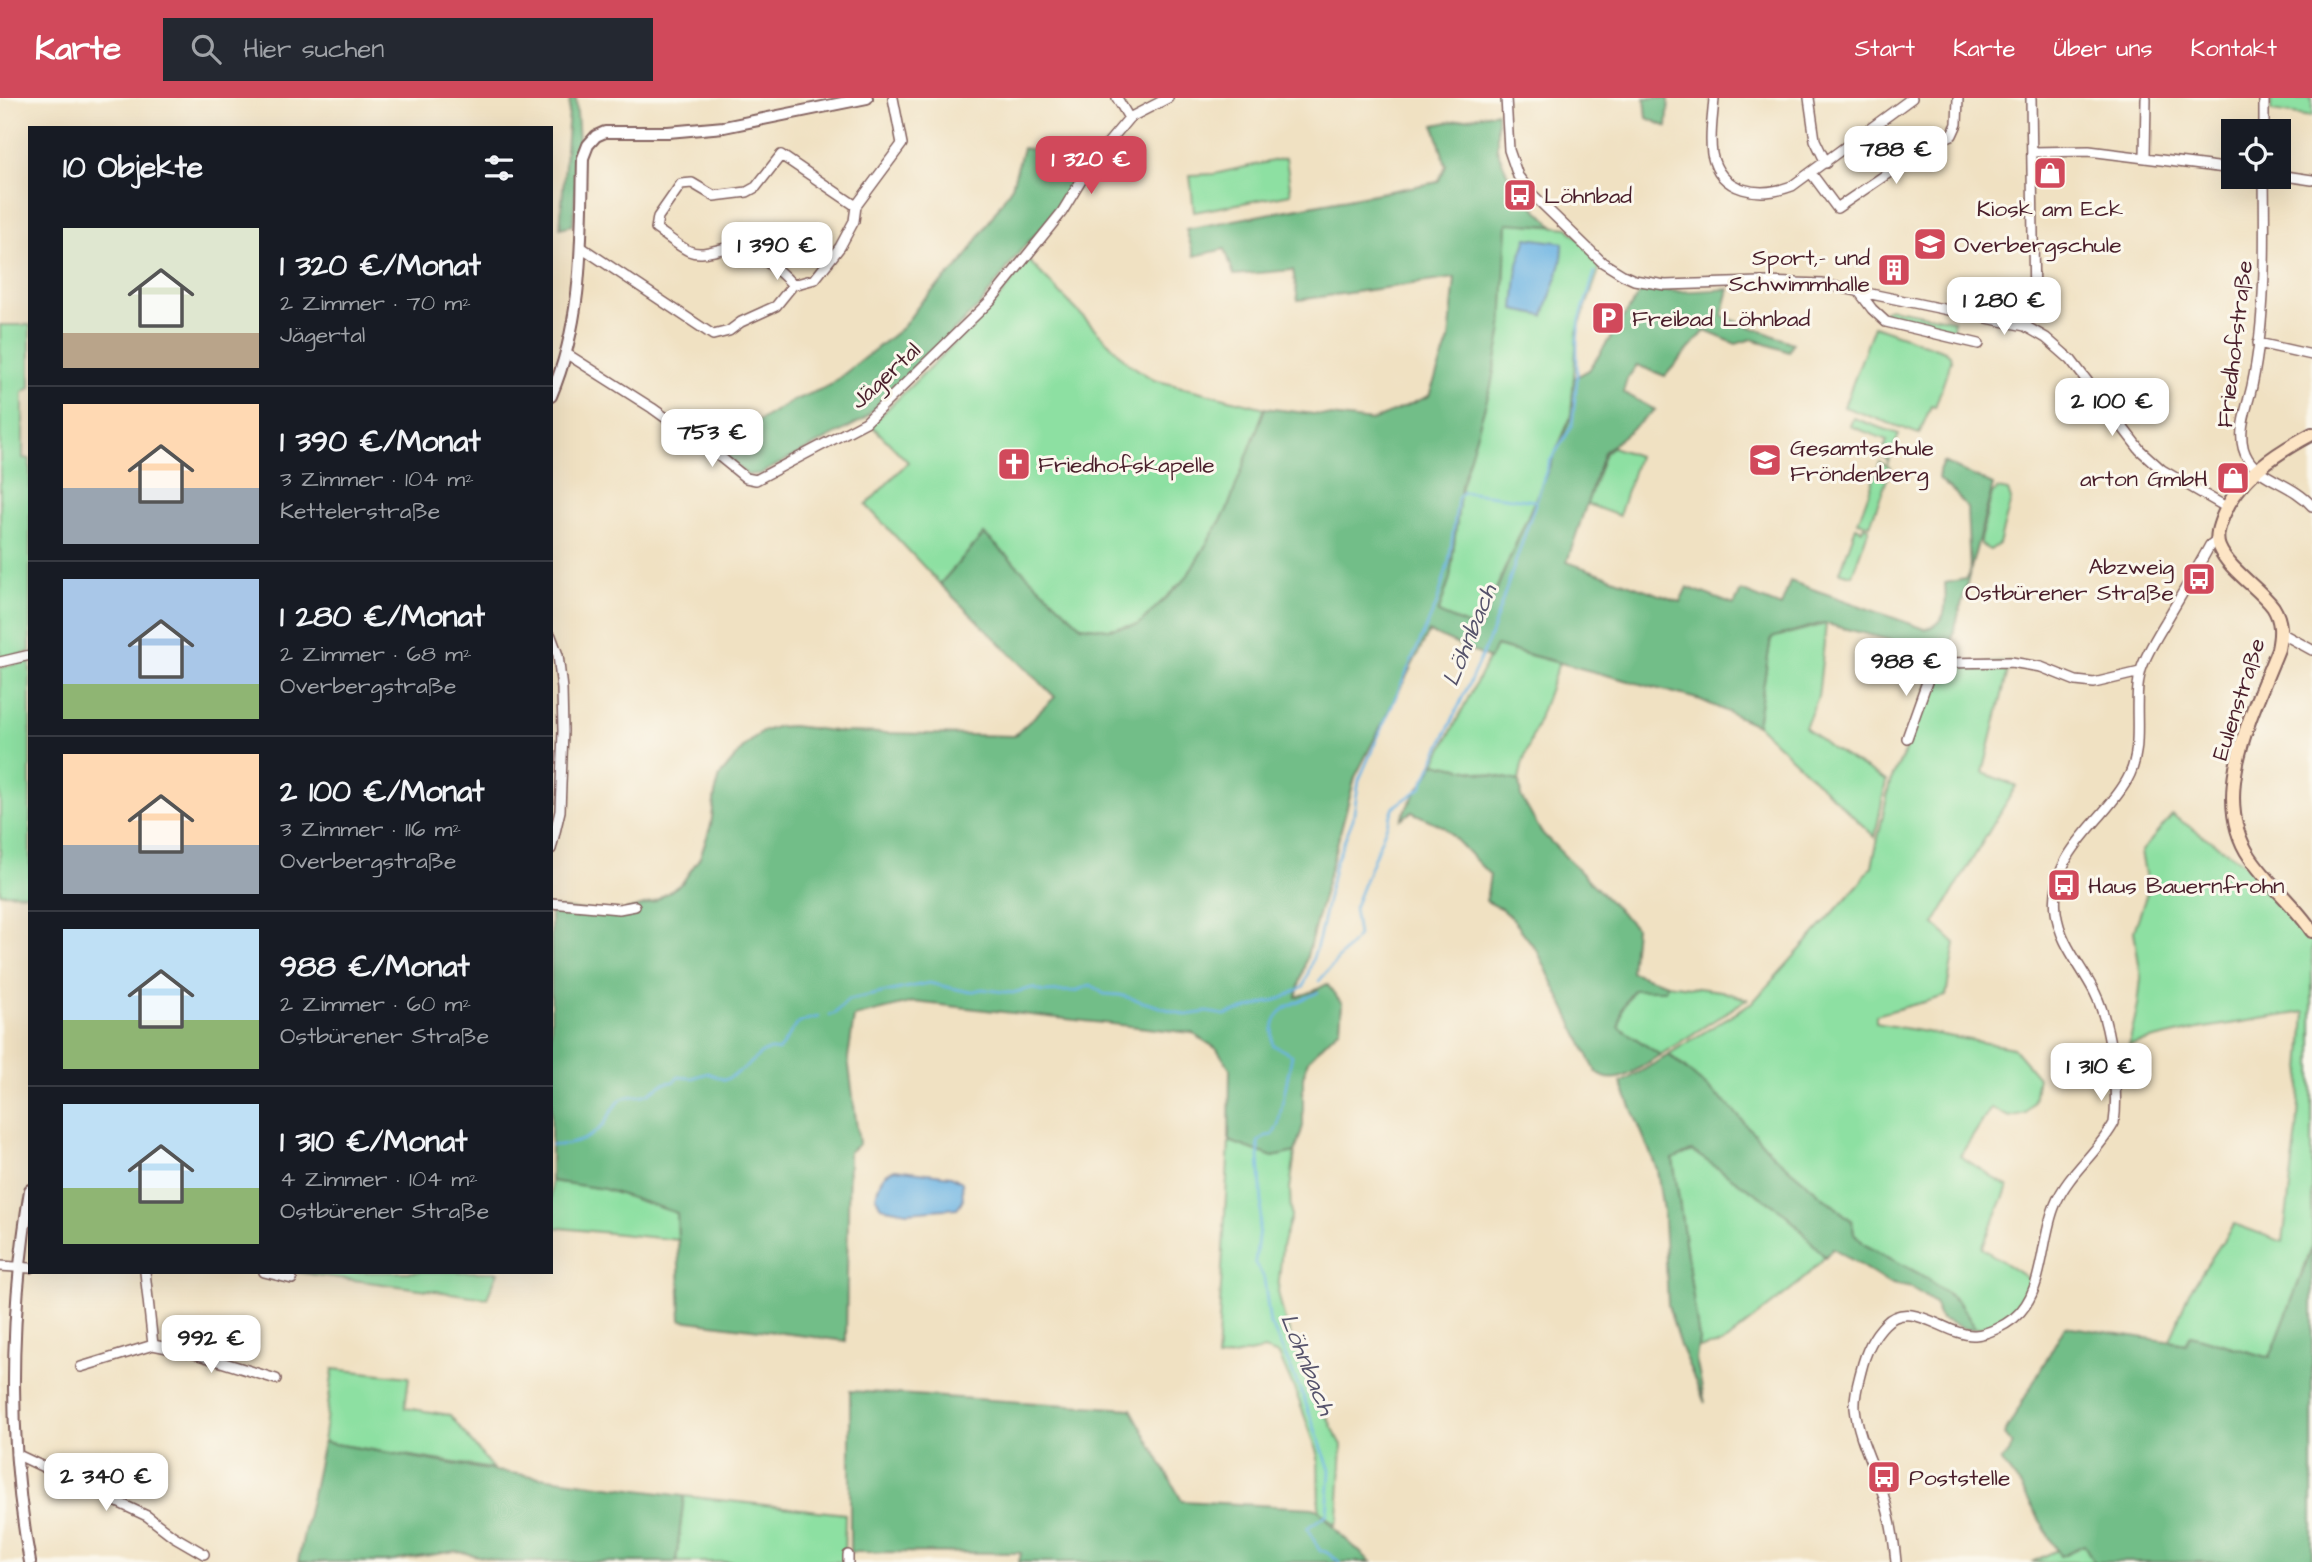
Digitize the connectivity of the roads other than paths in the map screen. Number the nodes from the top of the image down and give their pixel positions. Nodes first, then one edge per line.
1 (867, 98) edge
2 (893, 98) edge
3 (1168, 98) edge
4 (1506, 98) edge
5 (1714, 98) edge
6 (1808, 98) edge
7 (1896, 98) edge
8 (1912, 98) edge
9 (1958, 98) edge
10 (2031, 98) edge
11 (2146, 98) edge
12 (2264, 98) edge
13 (1118, 100) edge
14 (1897, 110) junction
15 (1129, 118) junction
16 (2264, 119) edge
17 (2032, 152) junction
18 (2145, 157) junction
19 (1826, 163) junction
20 (2221, 167) edge
21 (1811, 173) junction
22 (2291, 177) edge
23 (2312, 180) edge
24 (2264, 189) edge
25 (856, 206) junction
26 (581, 247) junction
27 (793, 285) junction
28 (1860, 292) junction
29 (2025, 326) junction
30 (2258, 343) junction
31 (1979, 344) dead end
32 (568, 354) junction
33 (2312, 355) edge
34 (553, 391) edge
35 (2312, 434) edge
36 (2257, 469) junction
37 (2312, 506) edge
38 (2227, 507) junction
39 (2218, 539) junction
40 (2281, 633) junction
41 (553, 641) edge
42 (2312, 650) edge
43 (28, 655) edge
44 (0, 662) edge
45 (2140, 672) junction
46 (1907, 738) dead end
47 (553, 841) edge
48 (553, 903) edge
49 (635, 906) dead end
50 (2312, 931) edge
51 (28, 1216) edge
52 (0, 1266) edge
53 (24, 1268) edge
54 (145, 1274) edge
55 (272, 1274) edge
56 (292, 1279) dead end
57 (153, 1345) junction
58 (81, 1367) dead end
59 (276, 1380) dead end
60 (16, 1454) junction
61 (204, 1554) dead end
62 (30, 1562) edge
63 (1896, 1562) edge

1 - 26 street
2 - 25 street
3 - 15 street
4 - 28 street
5 - 21 street
6 - 19 street
7 - 14 street
8 - 14 street
9 - 21 street
10 - 17 street
11 - 18 street
12 - 16 street
13 - 15 street
14 - 19 street
15 - 32 street, Jägertal
17 - 18 street
17 - 29 street
18 - 20 street
19 - 21 street
22 - 23 street
24 - 30 street, Friedhofstraße
25 - 27 street
25 - 27 street
26 - 27 street
26 - 32 street
28 - 29 street
28 - 31 street
29 - 38 street
30 - 33 street
30 - 36 street, Friedhofstraße
32 - 34 street
35 - 36 main road
36 - 37 street
36 - 38 main road
38 - 39 main road
39 - 40 main road, Eulenstraße
39 - 45 street
40 - 42 street
40 - 50 main road, Eulenstraße
41 - 47 street
43 - 44 street
45 - 46 street
45 - 63 street
48 - 49 street
51 - 53 street
52 - 53 street
53 - 60 street
54 - 57 street
55 - 56 street
57 - 58 street
57 - 59 street
60 - 61 street
60 - 62 street

